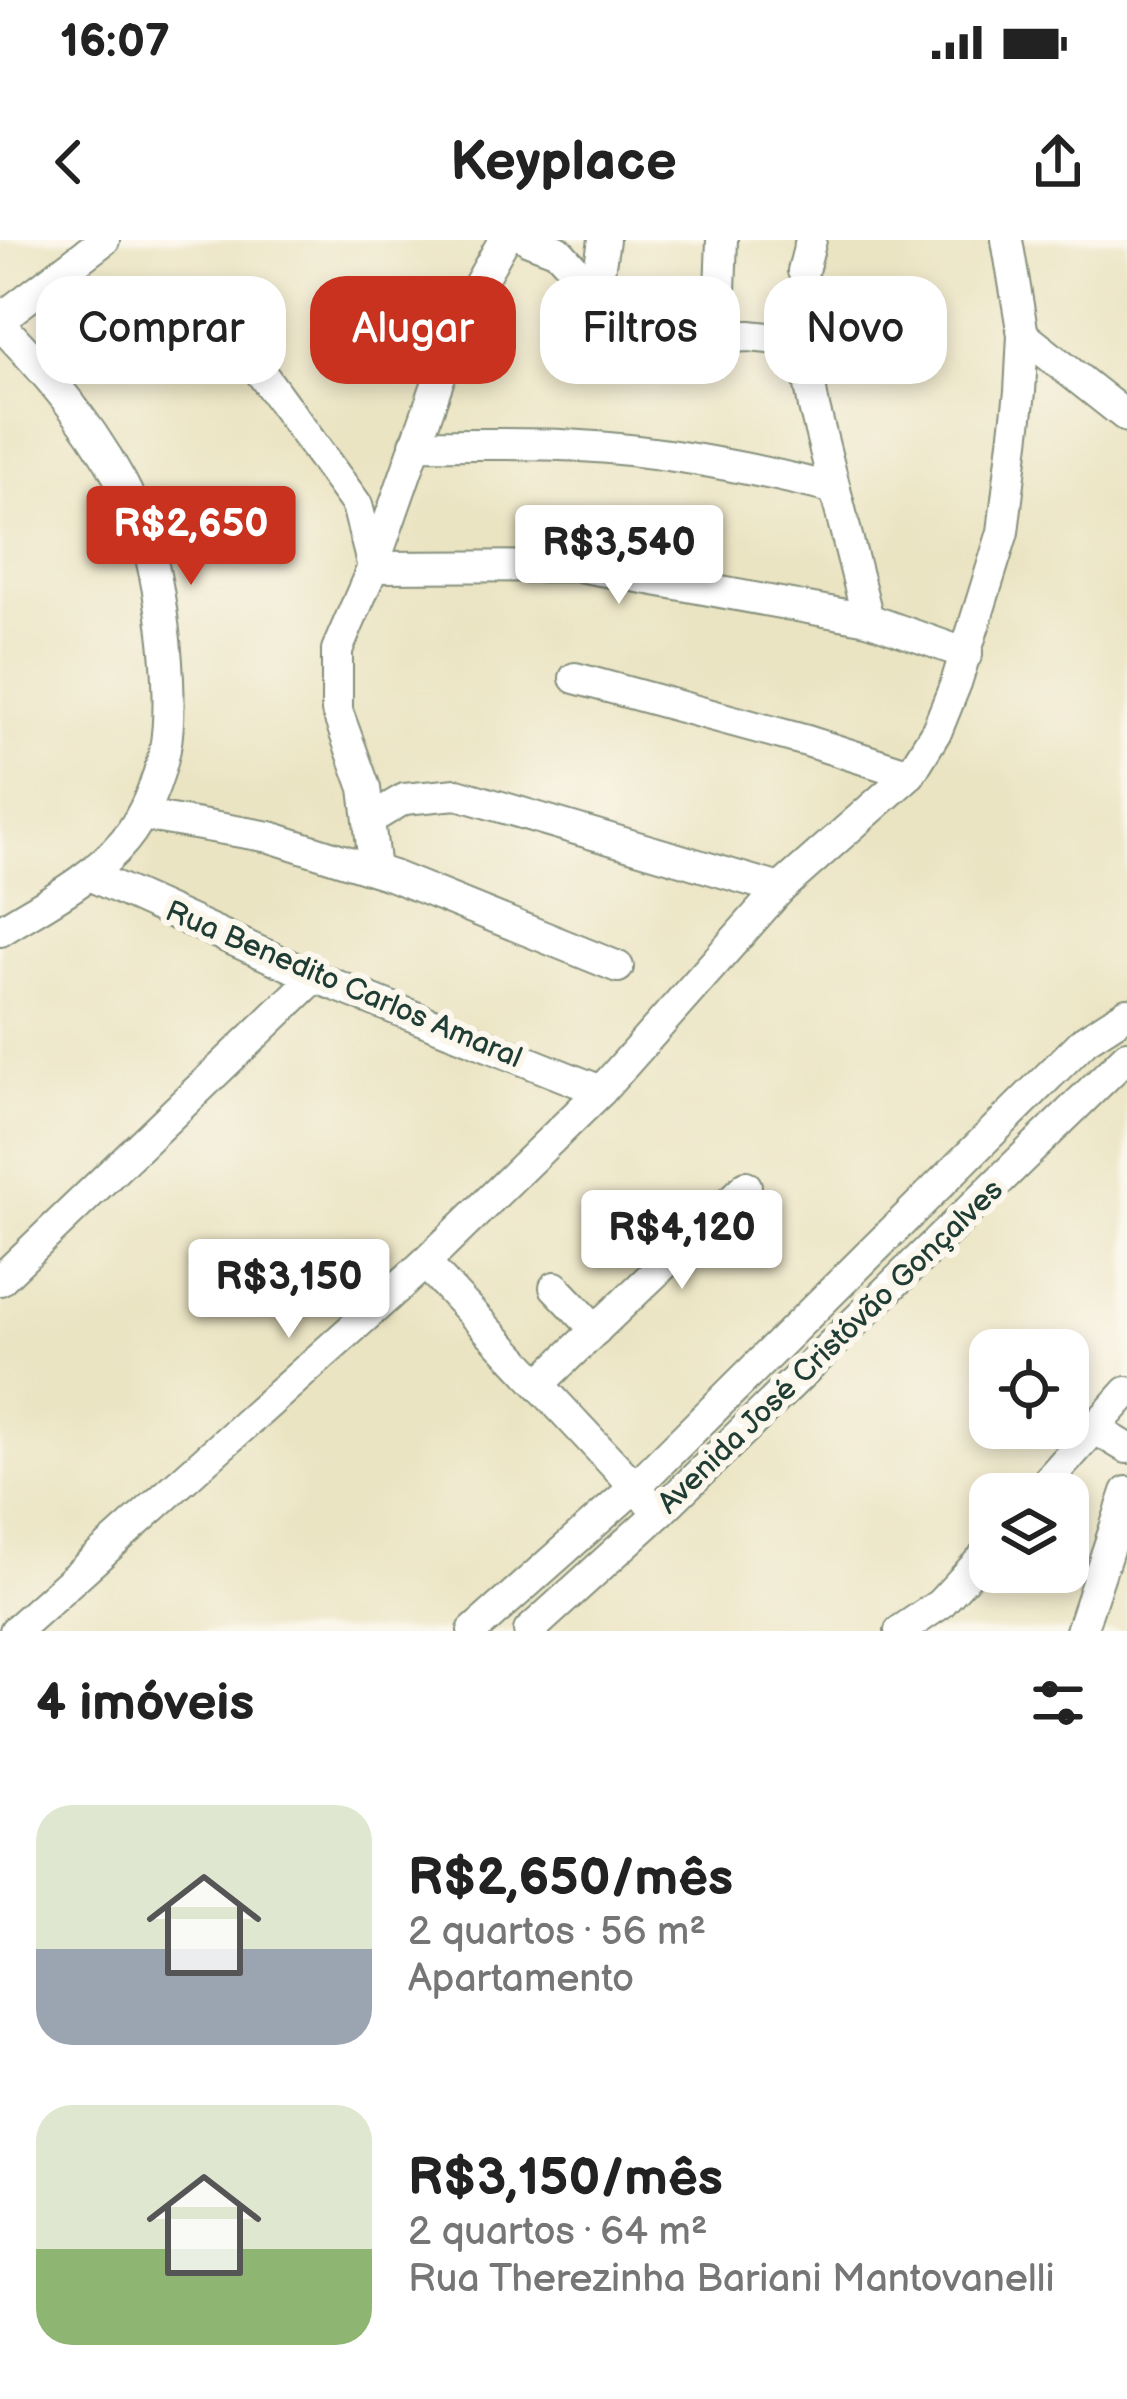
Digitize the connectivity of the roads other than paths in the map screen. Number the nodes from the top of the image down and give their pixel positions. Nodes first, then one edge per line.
1 (104, 240) edge
2 (504, 240) edge
3 (529, 240) edge
4 (604, 240) edge
5 (722, 240) edge
6 (811, 240) edge
7 (1007, 240) edge
8 (803, 271) dead end
9 (579, 276) edge
10 (598, 276) edge
11 (721, 276) edge
12 (0, 321) edge
13 (1023, 335) junction
14 (740, 337) edge
15 (269, 384) edge
16 (1127, 417) edge
17 (415, 444) junction
18 (835, 489) junction
19 (373, 567) junction
20 (868, 619) junction
21 (967, 654) junction
22 (575, 678) dead end
23 (910, 774) junction
24 (142, 814) junction
25 (369, 820) junction
26 (375, 871) junction
27 (89, 875) junction
28 (780, 890) junction
29 (0, 931) edge
30 (618, 967) dead end
31 (315, 977) junction
32 (1127, 1013) edge
33 (1127, 1056) edge
34 (601, 1090) junction
35 (746, 1186) dead end
36 (425, 1262) junction
37 (0, 1280) edge
38 (556, 1287) dead end
39 (596, 1330) junction
40 (539, 1384) junction
41 (1127, 1392) edge
42 (1092, 1427) junction
43 (1127, 1448) edge
44 (1054, 1473) edge
45 (635, 1487) junction
46 (1127, 1492) edge
47 (659, 1514) junction
48 (969, 1573) edge
49 (15, 1631) edge
50 (473, 1631) edge
51 (529, 1631) edge
52 (900, 1631) edge
53 (1081, 1631) edge

1 - 12 street
2 - 17 street
3 - 9 street
4 - 10 street
5 - 11 street
6 - 8 street
7 - 13 street
12 - 24 street
13 - 16 street
13 - 21 street
14 - 18 street
15 - 19 street
17 - 18 street
17 - 19 street
18 - 20 street
19 - 20 street
19 - 25 street
20 - 21 street
21 - 23 street
22 - 23 street
23 - 28 street
24 - 26 street
24 - 27 street
25 - 26 street
25 - 28 street
26 - 30 street
27 - 29 street
27 - 31 street, Rua Benedito Carlos Amaral
28 - 34 street
31 - 34 street, Rua Benedito Carlos Amaral
31 - 37 street
32 - 45 street, Avenida José Cristóvão Gonçalves
33 - 47 street, Avenida José Cristóvão Gonçalves
34 - 36 street
35 - 39 street
36 - 40 street
36 - 49 street
38 - 39 street
39 - 40 street
40 - 45 street
41 - 42 street
42 - 43 street
42 - 44 street
45 - 47 street
45 - 50 street, Avenida José Cristóvão Gonçalves
46 - 53 street
47 - 51 street, Avenida José Cristóvão Gonçalves
48 - 52 street

